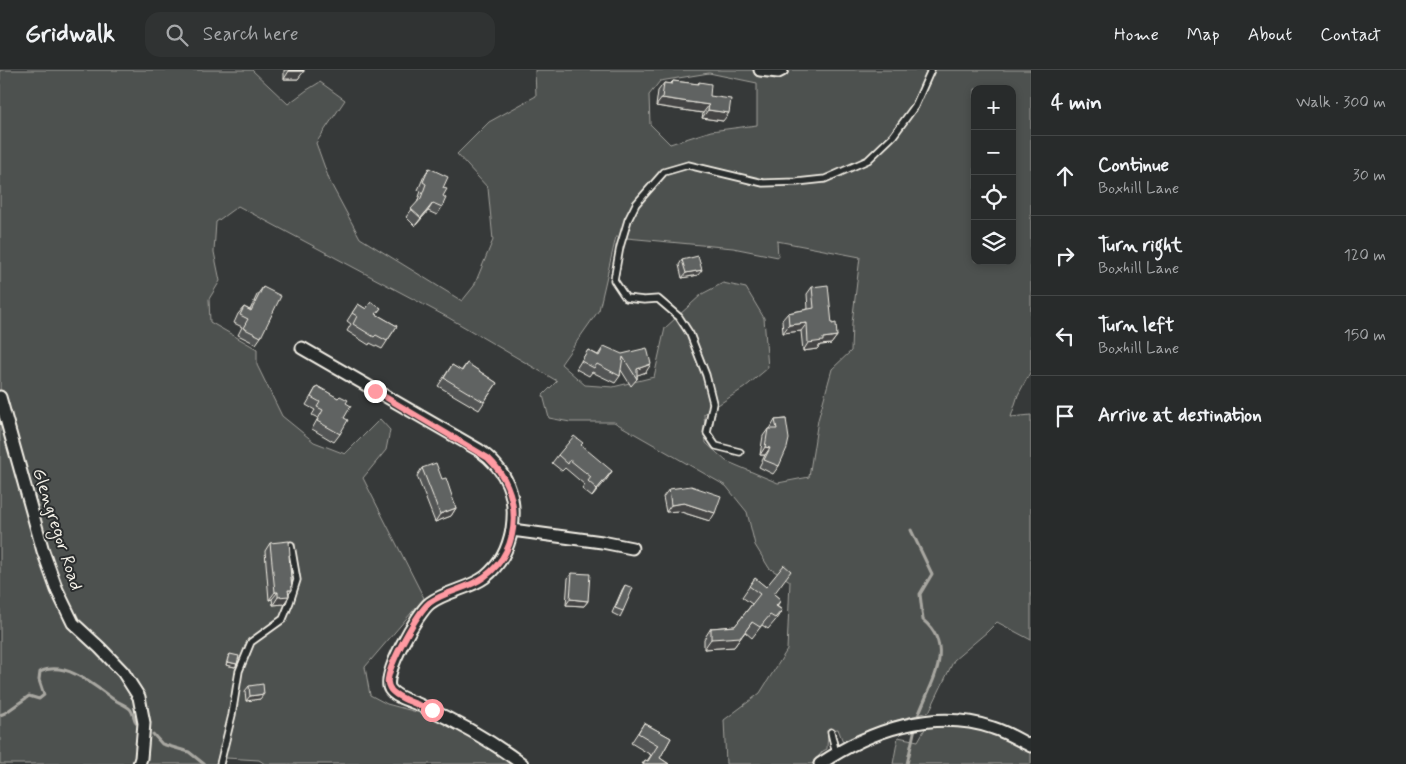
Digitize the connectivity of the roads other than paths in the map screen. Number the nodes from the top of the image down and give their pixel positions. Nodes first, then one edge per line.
1 (760, 70) edge
2 (782, 70) edge
3 (931, 70) edge
4 (302, 348) dead end
5 (0, 397) edge
6 (740, 452) dead end
7 (512, 530) junction
8 (291, 545) edge
9 (632, 548) dead end
10 (831, 732) dead end
11 (1031, 746) edge
12 (836, 754) junction
13 (139, 764) edge
14 (220, 764) edge
15 (522, 764) edge
16 (820, 764) edge

1 - 2 street
3 - 6 lane
4 - 7 street
5 - 13 street, Glengregor Road
7 - 9 street
7 - 15 street
8 - 14 lane
10 - 12 lane
11 - 12 street
12 - 16 street

